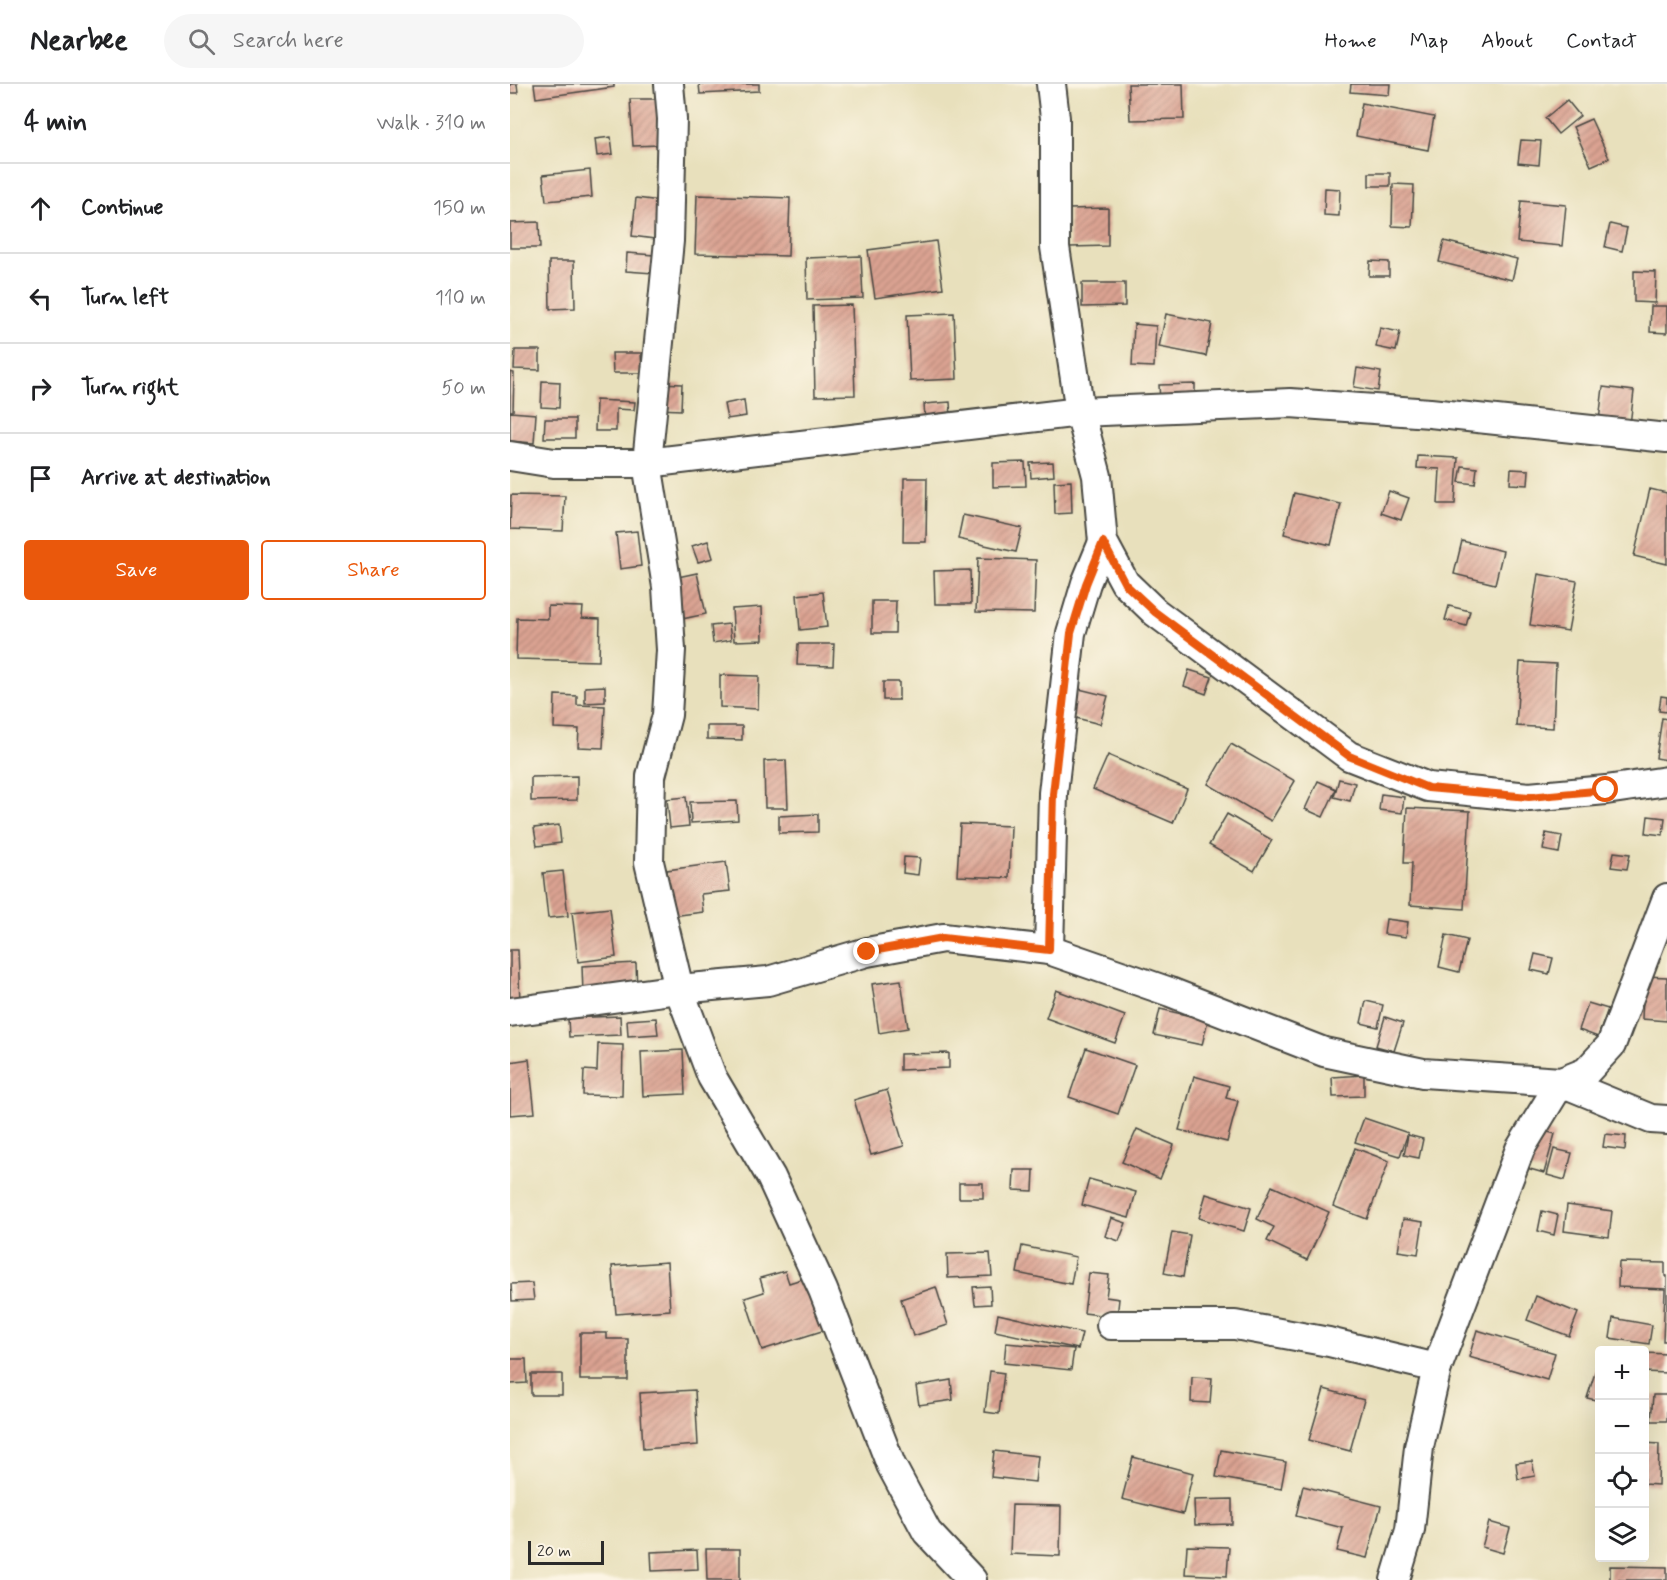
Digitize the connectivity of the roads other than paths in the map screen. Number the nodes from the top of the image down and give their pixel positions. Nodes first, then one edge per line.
1 (669, 84) edge
2 (1050, 84) edge
3 (1080, 412) junction
4 (1667, 438) edge
5 (510, 456) edge
6 (647, 463) junction
7 (1103, 542) junction
8 (1667, 781) edge
9 (1667, 898) edge
10 (1049, 950) junction
11 (679, 989) junction
12 (510, 1012) edge
13 (1561, 1082) junction
14 (1667, 1120) edge
15 (1111, 1324) dead end
16 (1437, 1368) junction
17 (972, 1580) edge
18 (1395, 1580) edge

1 - 6 street
2 - 3 street
3 - 4 street
3 - 6 street
3 - 7 street
5 - 6 street
6 - 11 street
7 - 8 street
7 - 10 street
9 - 13 street
10 - 11 street
10 - 13 street
11 - 12 street
11 - 17 street
13 - 14 street
13 - 16 street
15 - 16 street
16 - 18 street

